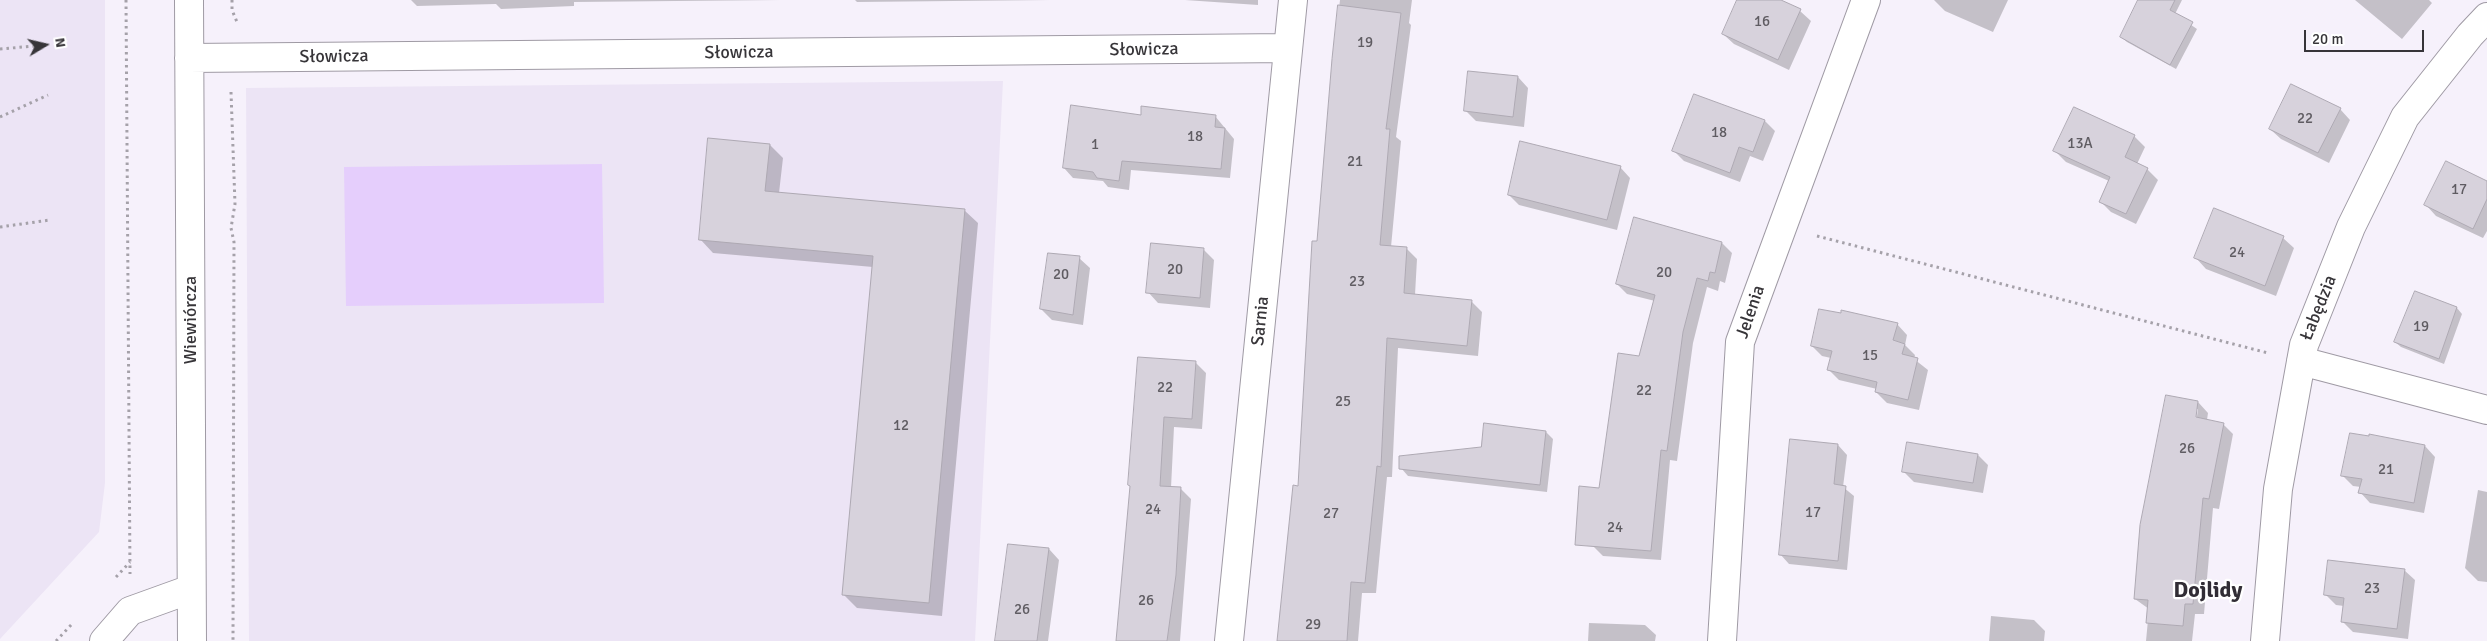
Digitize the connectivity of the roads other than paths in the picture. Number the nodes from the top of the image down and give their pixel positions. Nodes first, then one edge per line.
1 (189, 0) edge
2 (1293, 0) edge
3 (1866, 0) edge
4 (2487, 17) edge
5 (1288, 48) junction
6 (189, 58) junction
7 (2301, 361) junction
8 (2487, 410) edge
9 (191, 590) junction
10 (104, 641) edge
11 (192, 641) edge
12 (1229, 641) edge
13 (1722, 641) edge
14 (2265, 641) edge

1 - 6 street, Wiewiórcza
2 - 5 street, Sarnia
3 - 13 street, Jelenia
4 - 7 street, Łabędzia
5 - 6 street, Słowicza
5 - 12 street, Sarnia
6 - 9 street, Wiewiórcza
7 - 8 street
7 - 14 street, Łabędzia
9 - 10 street
9 - 11 street, Wiewiórcza

